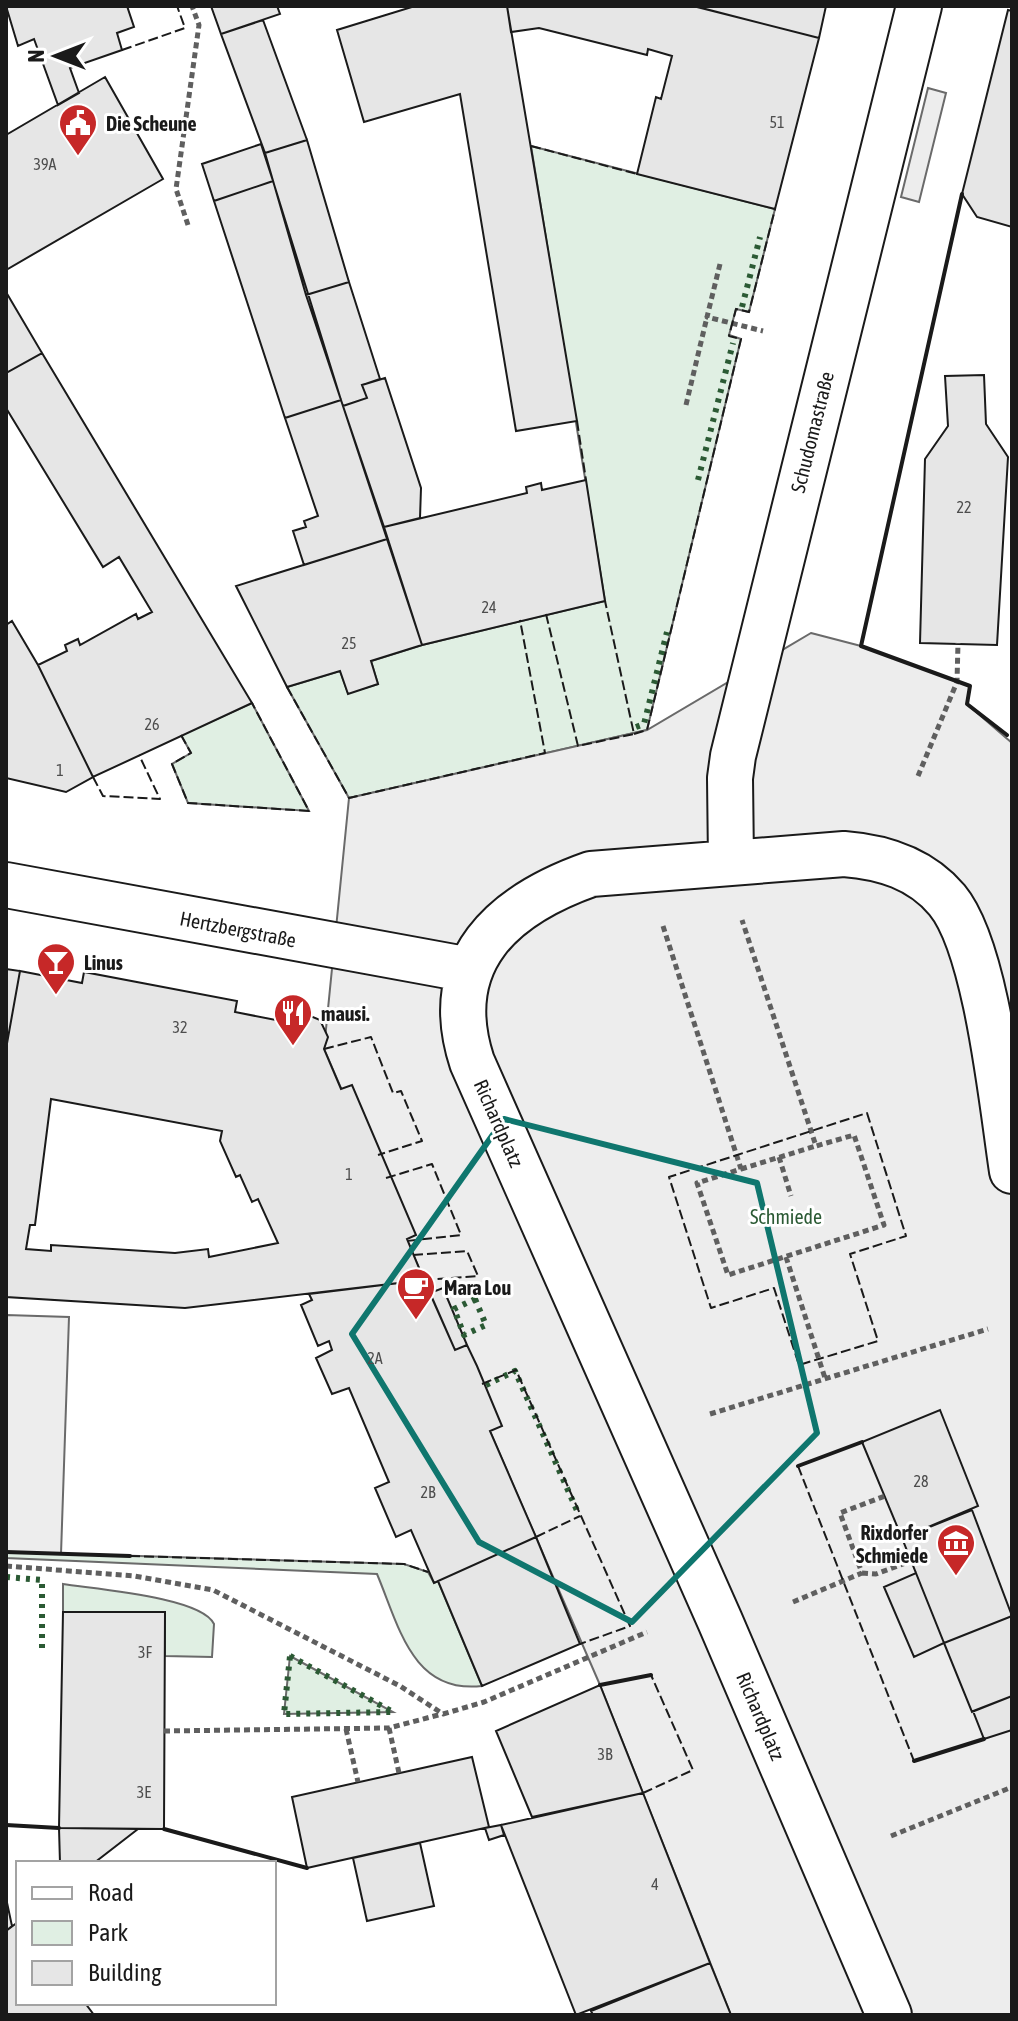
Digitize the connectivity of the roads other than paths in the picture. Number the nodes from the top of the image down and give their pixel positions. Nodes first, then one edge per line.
1 (919, 6) edge
2 (731, 862) junction
3 (6, 885) edge
4 (470, 970) junction
5 (1003, 1055) edge
6 (1012, 1171) edge
7 (889, 2015) edge

1 - 2 street, Schudomastraße
2 - 4 street, Richardplatz
2 - 5 street, Richardplatz
3 - 4 street, Hertzbergstraße
4 - 7 street, Richardplatz
5 - 6 street, Richardplatz

